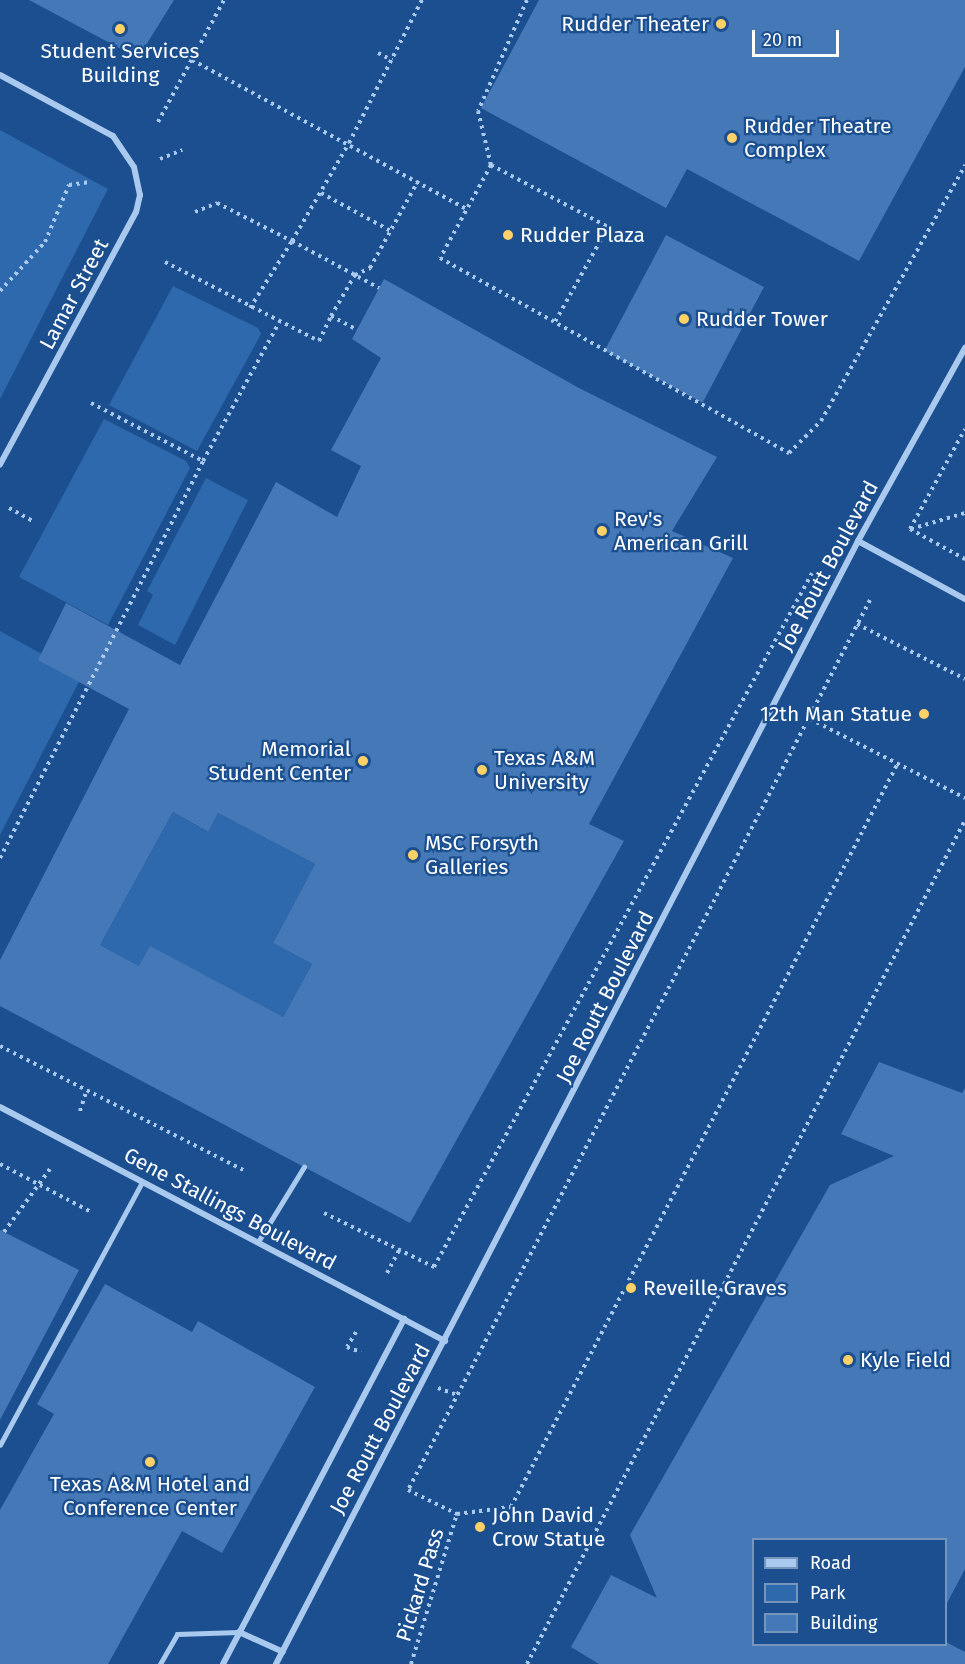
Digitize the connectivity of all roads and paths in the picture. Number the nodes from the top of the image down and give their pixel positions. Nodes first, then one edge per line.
1 (224, 0) edge
2 (422, 0) edge
3 (527, 0) edge
4 (378, 53) dead end
5 (192, 60) junction
6 (392, 60) junction
7 (0, 75) edge
8 (158, 122) dead end
9 (350, 143) junction
10 (182, 150) dead end
11 (160, 159) dead end
12 (491, 165) junction
13 (965, 165) edge
14 (418, 181) junction
15 (90, 182) dead end
16 (321, 193) junction
17 (466, 209) junction
18 (195, 212) dead end
19 (391, 231) junction
20 (292, 241) junction
21 (165, 262) dead end
22 (355, 275) junction
23 (379, 288) dead end
24 (0, 291) edge
25 (250, 308) junction
26 (331, 316) junction
27 (555, 322) junction
28 (279, 323) junction
29 (357, 330) dead end
30 (965, 348) edge
31 (91, 403) dead end
32 (965, 429) edge
33 (203, 461) junction
34 (0, 465) edge
35 (9, 508) dead end
36 (965, 513) edge
37 (32, 521) dead end
38 (910, 529) junction
39 (858, 542) junction
40 (965, 559) edge
41 (812, 573) dead end
42 (965, 599) edge
43 (870, 600) dead end
44 (857, 624) junction
45 (965, 679) edge
46 (810, 718) junction
47 (898, 764) junction
48 (965, 798) edge
49 (965, 820) edge
50 (0, 858) edge
51 (0, 1046) edge
52 (86, 1092) junction
53 (0, 1107) edge
54 (80, 1111) dead end
55 (0, 1164) edge
56 (304, 1167) dead end
57 (50, 1169) dead end
58 (243, 1170) dead end
59 (39, 1182) junction
60 (142, 1182) junction
61 (91, 1212) dead end
62 (324, 1213) dead end
63 (4, 1232) dead end
64 (258, 1242) junction
65 (399, 1250) junction
66 (387, 1273) dead end
67 (404, 1319) junction
68 (356, 1332) dead end
69 (445, 1341) junction
70 (362, 1352) dead end
71 (438, 1388) dead end
72 (457, 1395) junction
73 (0, 1445) edge
74 (457, 1514) junction
75 (239, 1632) junction
76 (283, 1652) junction
77 (160, 1664) edge
78 (222, 1664) edge
79 (276, 1664) edge
80 (411, 1664) edge
81 (527, 1664) edge

1 - 5 path
2 - 6 path
3 - 12 path
4 - 6 path
5 - 8 path
5 - 9 path
6 - 9 path
7 - 34 street, Lamar Street
9 - 14 path
9 - 16 path
10 - 11 path
12 - 17 path
12 - 27 path
13 - 27 path
14 - 17 path
14 - 19 path
15 - 24 path
16 - 19 path
16 - 20 path
17 - 27 path
18 - 20 path
19 - 22 path
20 - 22 path
20 - 25 path
21 - 25 path
22 - 23 path
22 - 26 path
25 - 28 path
26 - 28 path
26 - 29 path
28 - 33 path
30 - 39 street, Joe Routt Boulevard
31 - 33 path
32 - 38 path
33 - 50 path
35 - 37 path
36 - 38 path
38 - 40 path
39 - 42 street
39 - 69 street, Joe Routt Boulevard
41 - 65 path
43 - 44 path
44 - 45 path
44 - 46 path
46 - 47 path
46 - 72 path
47 - 48 path
47 - 74 path
49 - 81 path
51 - 52 path
52 - 54 path
52 - 58 path
53 - 60 street, Gene Stallings Boulevard
55 - 59 path
56 - 64 lane
57 - 59 path
59 - 61 path
59 - 63 path
60 - 64 street, Gene Stallings Boulevard
60 - 73 lane
62 - 65 path
64 - 67 street, Gene Stallings Boulevard
65 - 66 path
67 - 69 street, Gene Stallings Boulevard
67 - 75 street, Joe Routt Boulevard
68 - 70 path
69 - 76 street, Joe Routt Boulevard
71 - 72 path
72 - 74 path
74 - 80 path, Pickard Pass
75 - 76 street
75 - 77 lane
75 - 78 street, Joe Routt Boulevard
76 - 79 street, Joe Routt Boulevard

